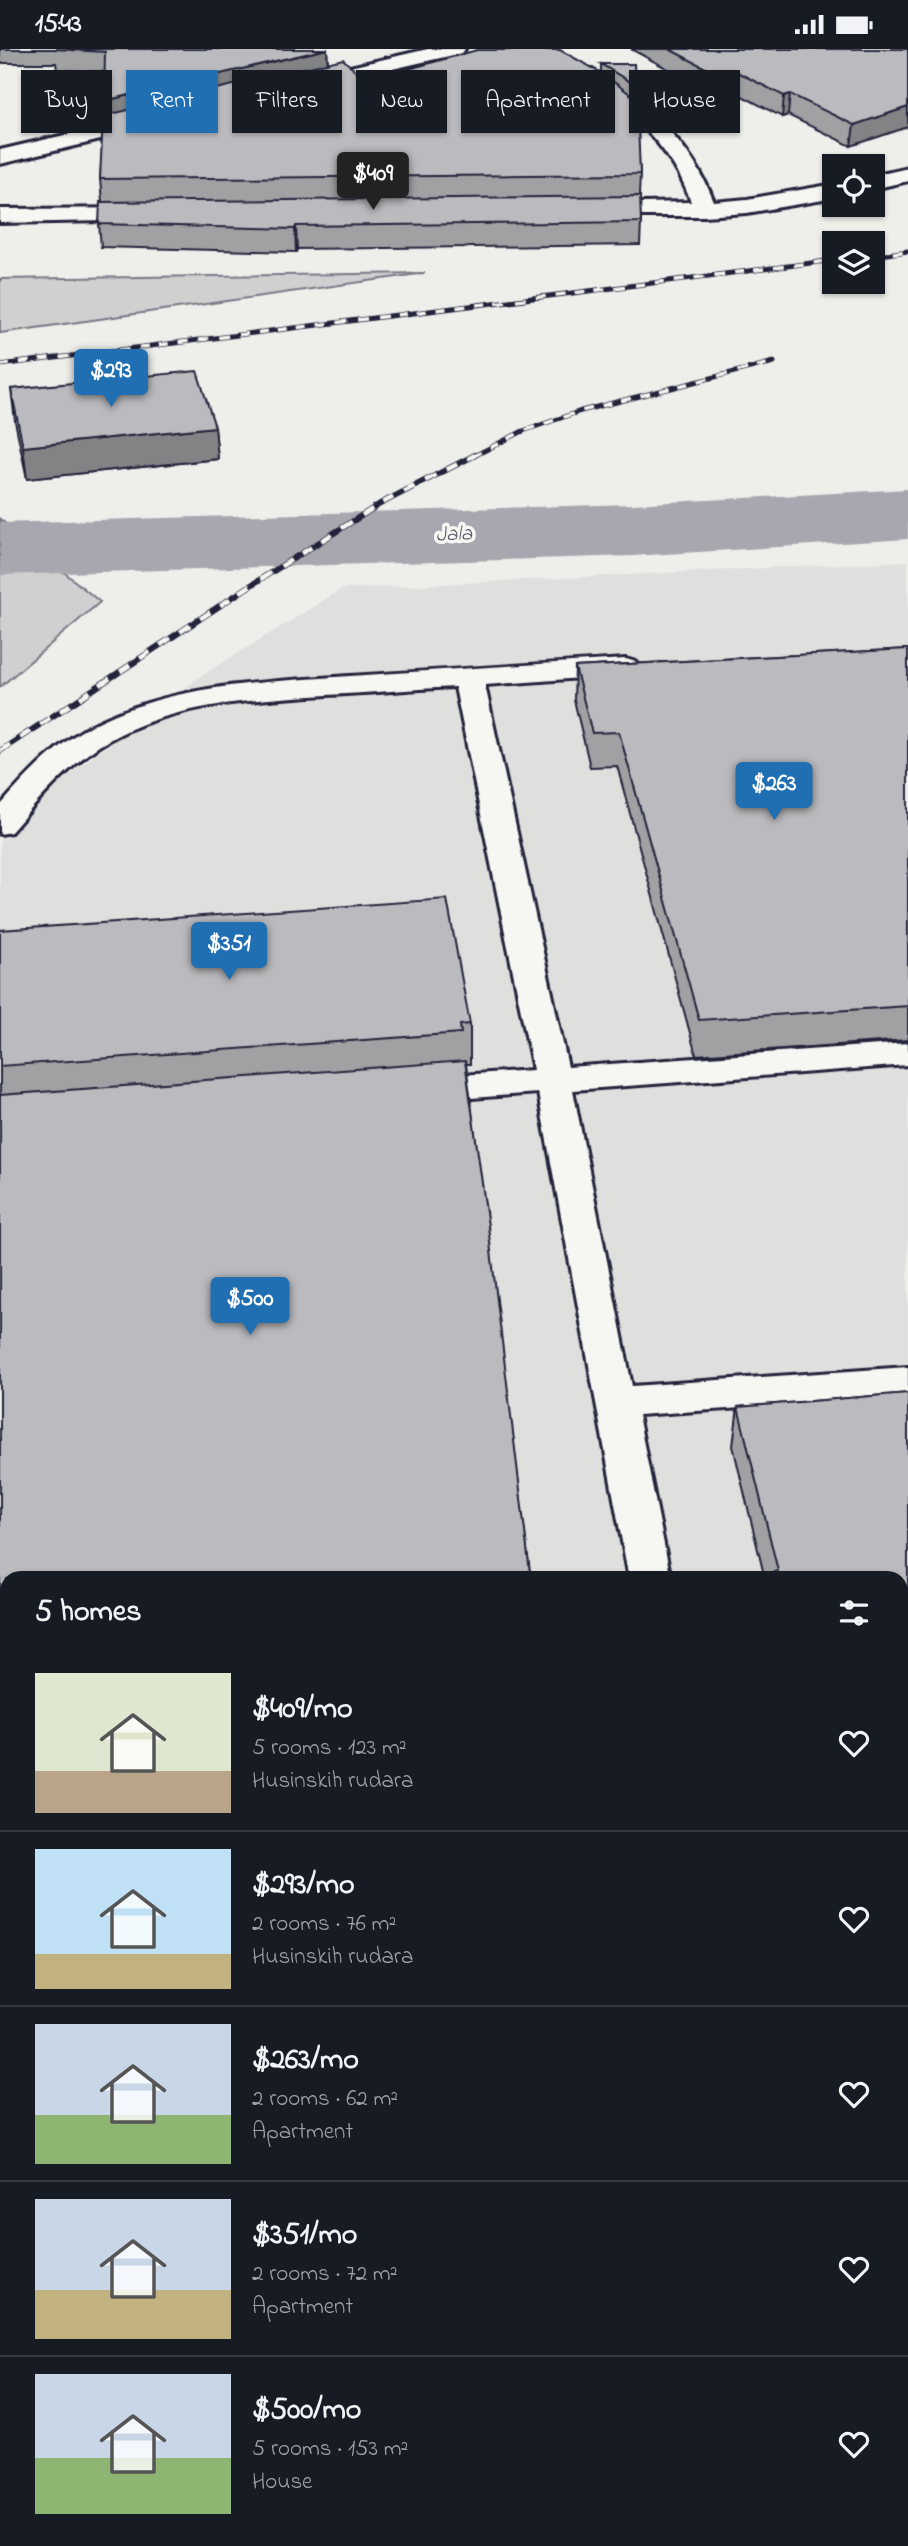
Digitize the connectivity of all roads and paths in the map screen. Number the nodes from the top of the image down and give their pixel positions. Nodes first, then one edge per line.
1 (356, 49) edge
2 (455, 49) edge
3 (529, 49) edge
4 (358, 70) edge
5 (362, 70) edge
6 (126, 126) edge
7 (0, 157) edge
8 (908, 174) edge
9 (885, 179) edge
10 (822, 193) edge
11 (705, 209) junction
12 (567, 211) edge
13 (180, 215) edge
14 (0, 216) edge
15 (660, 666) edge
16 (468, 676) junction
17 (0, 825) edge
18 (908, 1054) edge
19 (553, 1080) junction
20 (387, 1093) edge
21 (908, 1382) edge
22 (616, 1402) junction
23 (648, 1571) edge

1 - 4 street
2 - 5 street
3 - 11 street
6 - 7 street
8 - 9 street
10 - 11 street
11 - 12 street
13 - 14 street
15 - 16 street
16 - 17 street
16 - 19 street
18 - 19 street
19 - 20 street
19 - 22 street
21 - 22 street
22 - 23 street

